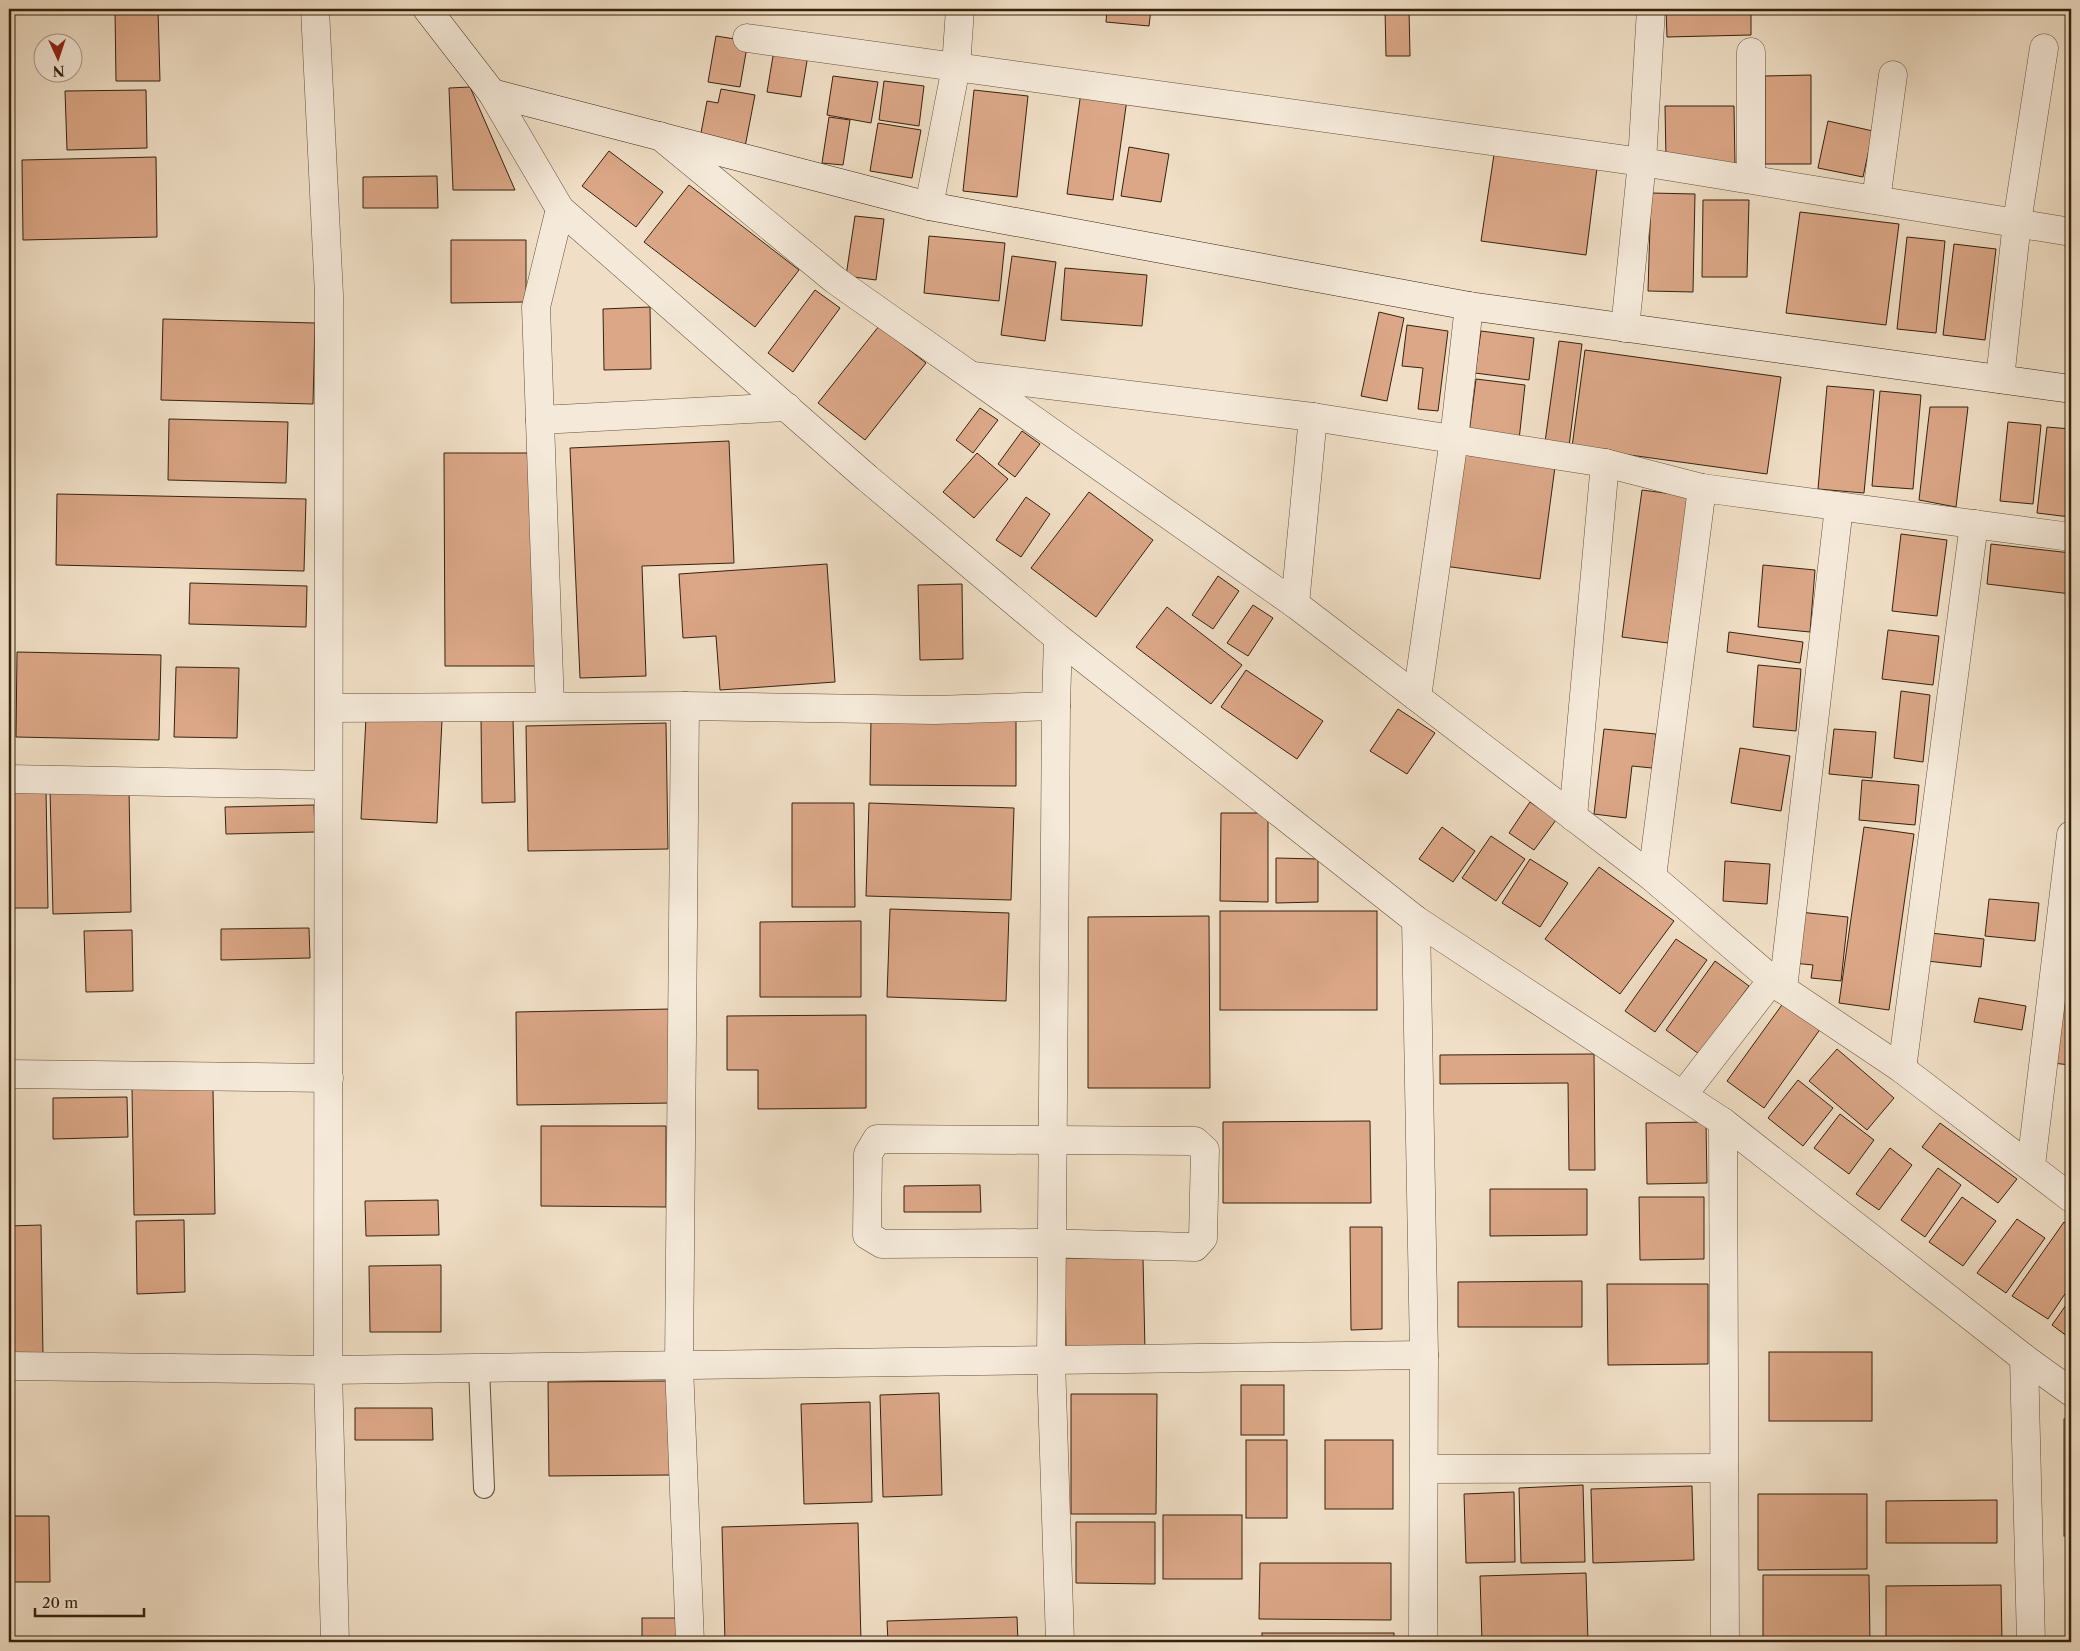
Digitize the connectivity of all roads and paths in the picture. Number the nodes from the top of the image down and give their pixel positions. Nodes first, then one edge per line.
1 (315, 9) edge
2 (427, 9) edge
3 (960, 9) edge
4 (1651, 9) edge
5 (747, 38) dead end
6 (2044, 48) dead end
7 (1751, 52) dead end
8 (956, 67) junction
9 (1893, 75) dead end
10 (492, 94) junction
11 (660, 136) junction
12 (1642, 162) junction
13 (1751, 180) junction
14 (1876, 200) junction
15 (929, 206) junction
16 (560, 209) junction
17 (2017, 222) junction
18 (2071, 232) edge
19 (1469, 306) junction
20 (1625, 328) junction
21 (970, 375) junction
22 (2000, 379) junction
23 (2071, 388) edge
24 (787, 407) junction
25 (1312, 417) junction
26 (540, 420) junction
27 (1454, 439) junction
28 (1606, 463) junction
29 (1702, 488) junction
30 (1839, 507) junction
31 (1974, 524) junction
32 (2071, 537) edge
33 (1295, 604) junction
34 (1058, 638) junction
35 (1417, 697) junction
36 (550, 706) junction
37 (685, 706) junction
38 (1056, 706) junction
39 (330, 708) junction
40 (9, 779) edge
41 (328, 785) junction
42 (1574, 817) junction
43 (2071, 835) edge
44 (1652, 877) junction
45 (1416, 920) junction
46 (1778, 984) junction
47 (1902, 1069) junction
48 (9, 1074) edge
49 (329, 1078) junction
50 (1683, 1095) junction
51 (1723, 1122) junction
52 (1052, 1140) junction
53 (2031, 1165) junction
54 (2071, 1198) edge
55 (1051, 1243) junction
56 (1424, 1355) junction
57 (2024, 1358) junction
58 (1050, 1360) junction
59 (679, 1365) junction
60 (9, 1366) edge
61 (479, 1368) junction
62 (328, 1370) junction
63 (2071, 1392) edge
64 (1724, 1468) junction
65 (1424, 1469) junction
66 (484, 1488) dead end
67 (335, 1642) edge
68 (690, 1642) edge
69 (1060, 1642) edge
70 (1423, 1642) edge
71 (1725, 1642) edge
72 (2031, 1642) edge

1 - 39 street
2 - 10 street
3 - 8 street
4 - 12 street
5 - 8 street
6 - 17 street
7 - 13 street
8 - 12 street
8 - 15 street
9 - 14 street
10 - 11 street
10 - 16 street
11 - 15 street
11 - 21 street
12 - 13 street
12 - 20 street
13 - 14 street
14 - 17 street
15 - 19 street
16 - 24 street
16 - 26 street
17 - 18 street
17 - 22 street
19 - 20 street
19 - 27 street
20 - 22 street
21 - 25 street
21 - 33 street
22 - 23 street
24 - 26 street
24 - 34 street
25 - 27 street
25 - 33 street
26 - 36 street
27 - 28 street
27 - 35 street
28 - 29 street
28 - 42 street
29 - 30 street
29 - 44 street
30 - 31 street
30 - 46 street
31 - 32 street
31 - 47 street
33 - 35 street
34 - 38 street
34 - 45 street
35 - 42 street
36 - 37 street
36 - 39 street
37 - 38 street
37 - 59 street
38 - 52 street
39 - 41 street
40 - 41 street
41 - 49 street
42 - 44 street
43 - 53 street
44 - 46 street
45 - 50 street
45 - 56 street
46 - 47 street
46 - 50 street
47 - 53 street
48 - 49 street
49 - 62 street
50 - 51 street
51 - 57 street
51 - 64 street
52 - 55 street
52 - 55 street
52 - 55 street
53 - 54 street
55 - 58 street
56 - 58 street
56 - 65 street
57 - 63 street
57 - 72 street
58 - 59 street
58 - 69 street
59 - 61 street
59 - 68 street
60 - 62 street
61 - 62 street
61 - 66 lane
62 - 67 street
64 - 65 street
64 - 71 street
65 - 70 street

